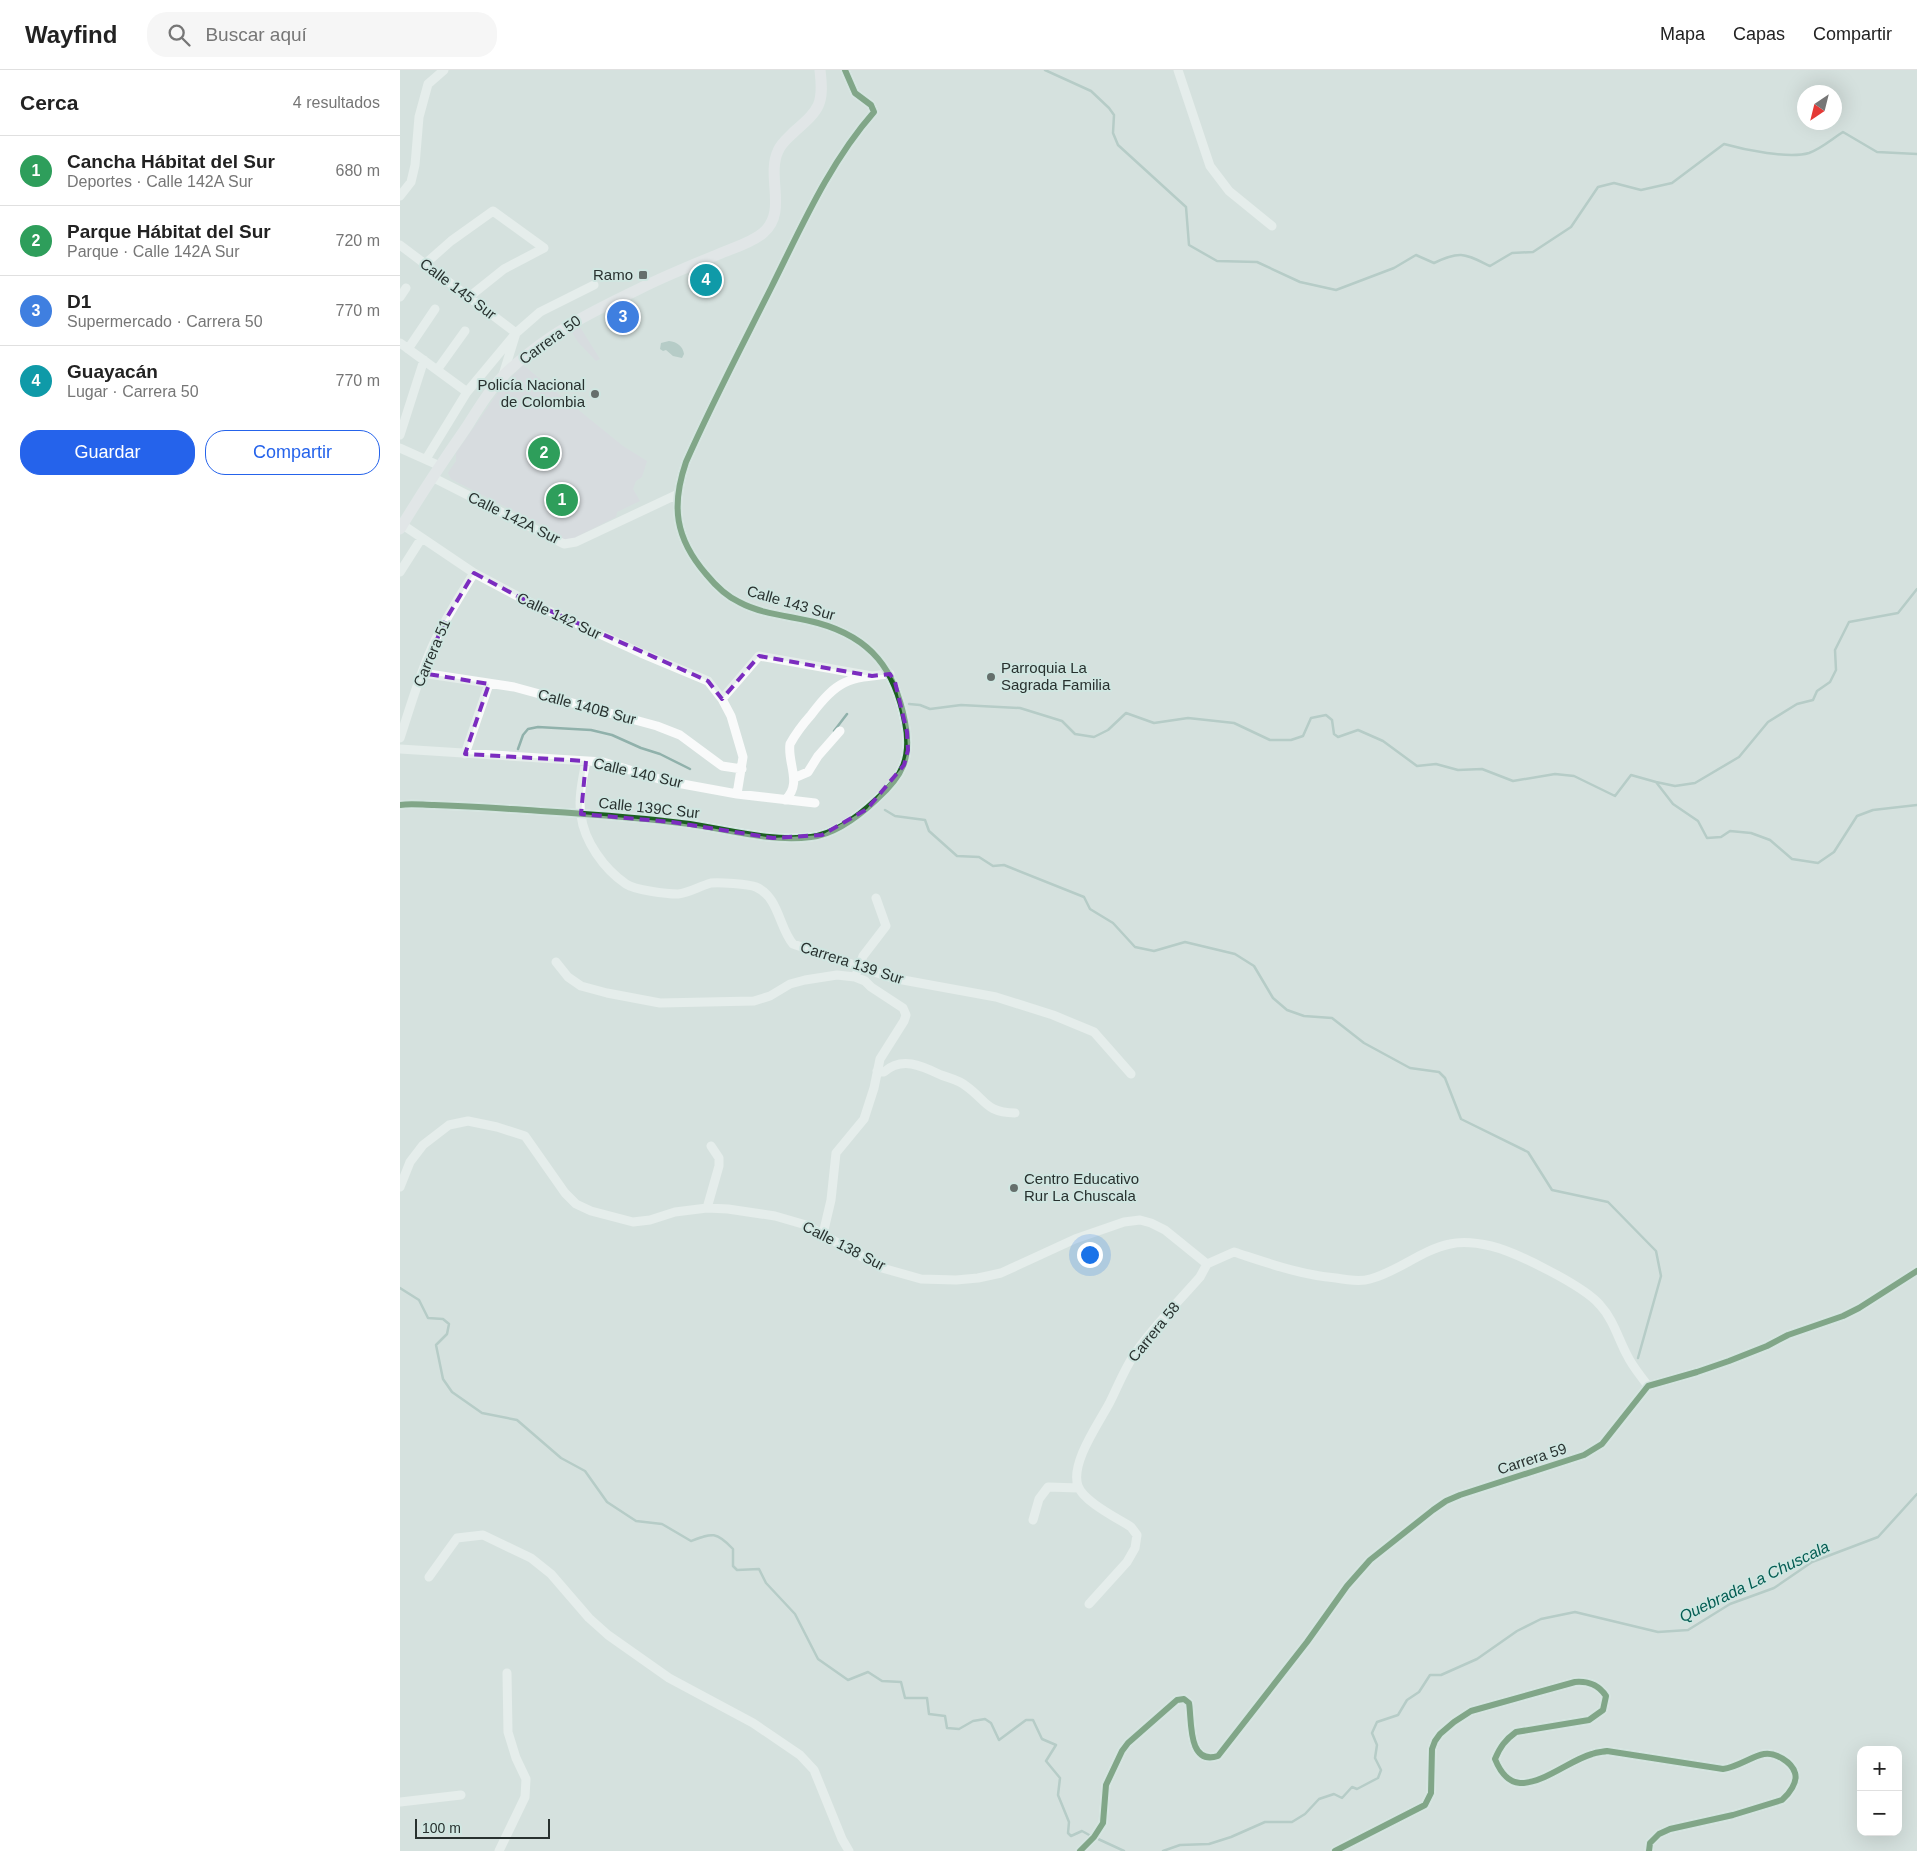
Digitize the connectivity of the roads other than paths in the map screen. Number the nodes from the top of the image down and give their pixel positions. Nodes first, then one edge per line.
1 (444, 70) edge
2 (820, 70) edge
3 (845, 70) edge
4 (1178, 70) edge
5 (400, 196) edge
6 (1272, 226) dead end
7 (400, 245) edge
8 (425, 264) junction
9 (594, 285) dead end
10 (406, 288) dead end
11 (400, 297) edge
12 (469, 297) junction
13 (435, 309) dead end
14 (465, 331) dead end
15 (516, 333) junction
16 (404, 346) edge
17 (424, 360) junction
18 (437, 370) junction
19 (502, 377) junction
20 (467, 392) junction
21 (400, 435) edge
22 (400, 448) edge
23 (426, 459) junction
24 (440, 466) junction
25 (432, 477) junction
26 (678, 494) junction
27 (401, 526) edge
28 (421, 539) junction
29 (400, 572) edge
30 (474, 573) junction
31 (422, 673) junction
32 (890, 674) junction
33 (872, 676) junction
34 (488, 684) junction
35 (722, 698) junction
36 (840, 731) dead end
37 (400, 738) edge
38 (400, 749) edge
39 (465, 754) junction
40 (586, 761) junction
41 (742, 769) junction
42 (794, 778) junction
43 (737, 794) junction
44 (786, 800) junction
45 (815, 803) dead end
46 (400, 805) edge
47 (580, 814) junction
48 (822, 835) joint
49 (876, 898) dead end
50 (556, 962) dead end
51 (859, 967) junction
52 (855, 977) junction
53 (877, 1071) junction
54 (1131, 1074) dead end
55 (1015, 1113) dead end
56 (711, 1146) dead end
57 (400, 1187) edge
58 (707, 1208) junction
59 (823, 1234) junction
60 (1207, 1264) junction
61 (1917, 1271) edge
62 (1648, 1386) junction
63 (1078, 1488) junction
64 (1033, 1520) dead end
65 (429, 1576) dead end
66 (1089, 1604) dead end
67 (507, 1673) dead end
68 (461, 1795) dead end
69 (400, 1802) edge
70 (499, 1851) edge
71 (850, 1851) edge
72 (1080, 1851) edge
73 (1335, 1851) edge
74 (1649, 1851) edge

1 - 5 street
2 - 19 main road, Carrera 50
3 - 26 street, Calle 143 Sur
4 - 6 street
7 - 8 street, Calle 145 Sur
8 - 12 street, Calle 145 Sur
8 - 12 street
9 - 15 street, Carrera 50
10 - 11 street
12 - 15 street, Calle 145 Sur
13 - 16 street
14 - 18 street
15 - 19 street
15 - 20 street, Carrera 50
16 - 17 street
17 - 18 street
17 - 21 street
18 - 20 street
19 - 24 main road, Carrera 50
20 - 23 street, Carrera 50
22 - 23 street
23 - 24 street
24 - 25 main road, Carrera 50
25 - 26 street, Calle 142A Sur
25 - 27 main road, Carrera 50
26 - 32 street, Calle 143 Sur
27 - 28 street, Calle 142 Sur
28 - 29 street
28 - 30 street, Calle 142 Sur
30 - 31 street, Carrera 51
30 - 35 street, Calle 142 Sur
31 - 34 street, Calle 140B Sur
31 - 37 street, Carrera 51
32 - 33 street
32 - 48 street, Calle 143 Sur
33 - 35 street
33 - 42 street
34 - 39 street
34 - 41 street, Calle 140B Sur
35 - 41 street, Calle 142 Sur
36 - 42 street
38 - 39 street, Calle 140 Sur
39 - 40 street, Calle 140 Sur
40 - 43 street, Calle 140 Sur
40 - 47 street
41 - 43 street, Calle 142 Sur
42 - 44 street
43 - 44 street, Calle 140 Sur
44 - 45 street, Calle 140 Sur
46 - 47 street, Calle 139C Sur
47 - 48 street, Calle 139C Sur
47 - 51 street, Carrera 139 Sur
49 - 51 street
50 - 52 street
51 - 52 street
51 - 54 street, Carrera 139 Sur
52 - 53 street
53 - 55 street
53 - 59 street
56 - 58 street
57 - 58 street, Calle 138 Sur
58 - 59 street, Calle 138 Sur
59 - 60 street, Calle 138 Sur
60 - 62 street
60 - 63 street, Carrera 58
61 - 62 street
62 - 72 street, Carrera 59
63 - 64 street
63 - 66 street
65 - 71 street
67 - 70 street
68 - 69 street
73 - 74 street

